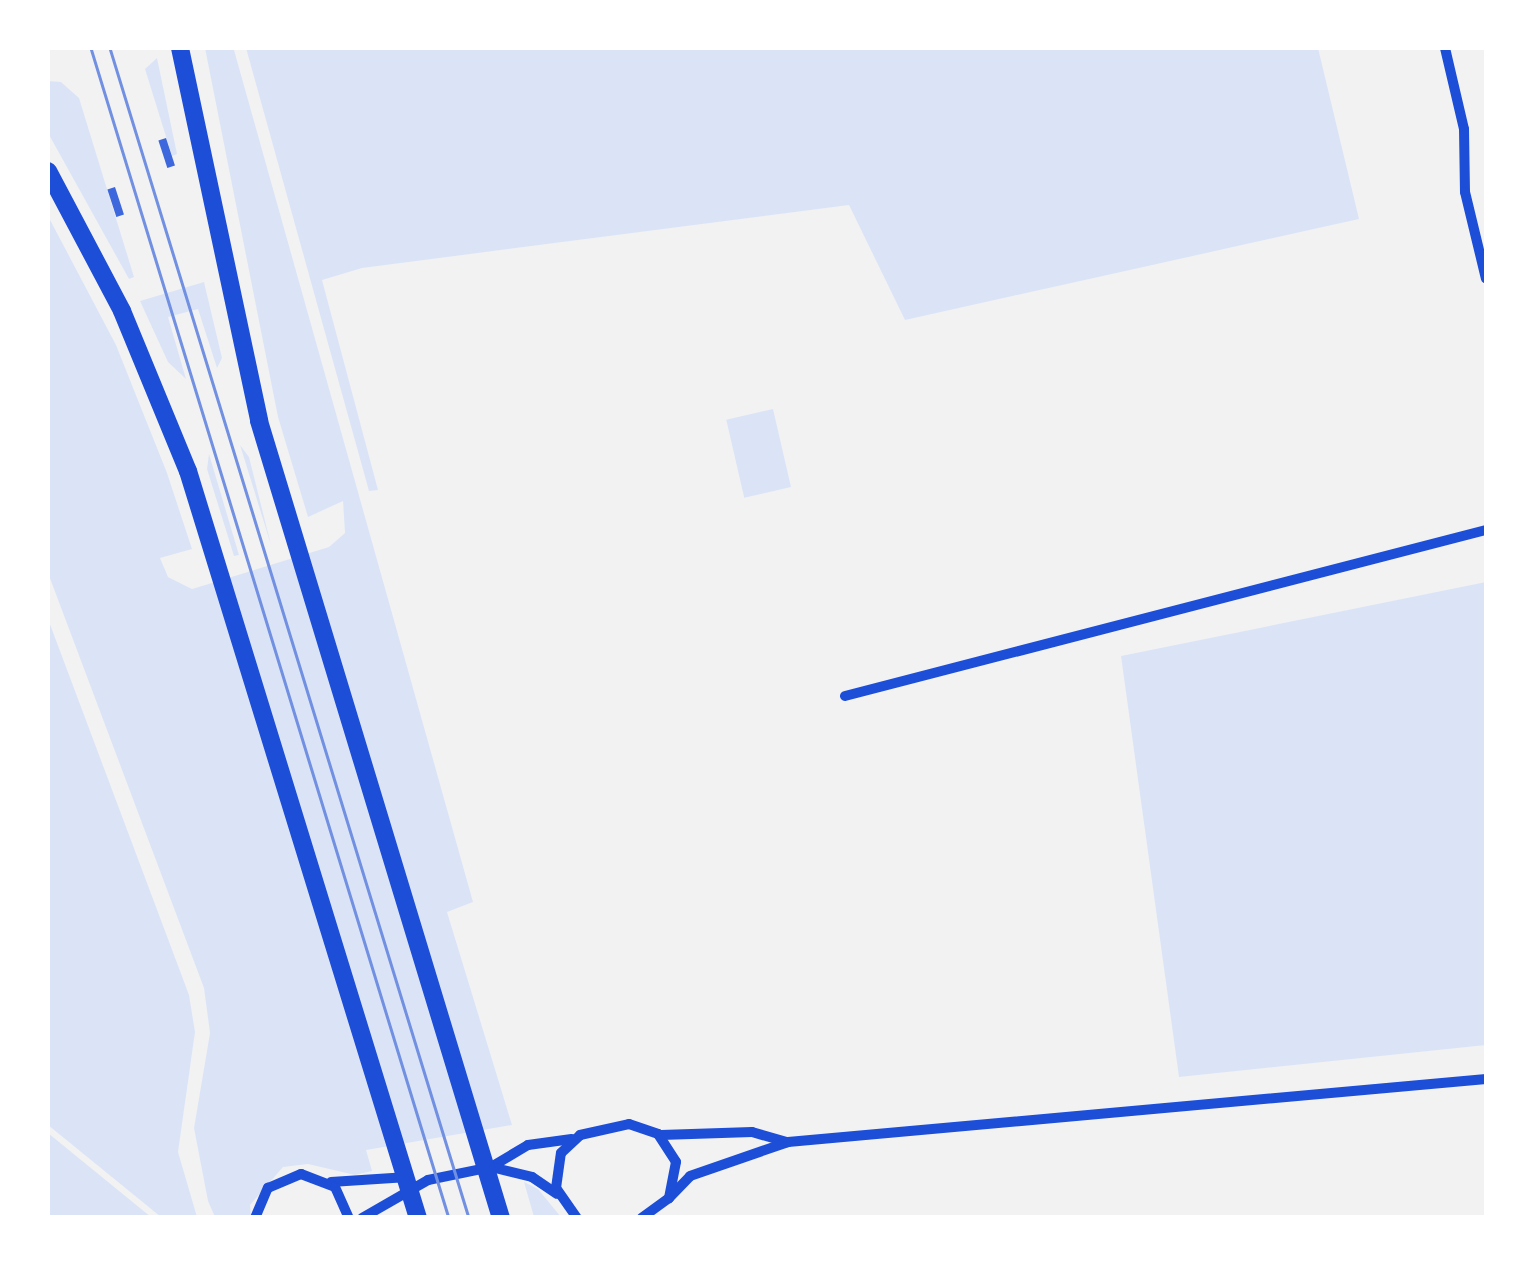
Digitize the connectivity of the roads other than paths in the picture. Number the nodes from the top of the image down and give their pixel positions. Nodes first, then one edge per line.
1 (180, 48) edge
2 (1445, 48) edge
3 (48, 171) edge
4 (1486, 279) edge
5 (1486, 530) edge
6 (845, 696) dead end
7 (1486, 1080) edge
8 (658, 1134) junction
9 (574, 1138) junction
10 (788, 1142) junction
11 (491, 1166) junction
12 (326, 1180) junction
13 (428, 1180) junction
14 (557, 1194) junction
15 (669, 1198) junction
16 (648, 1216) edge
17 (255, 1218) edge
18 (349, 1218) edge
19 (362, 1218) edge
20 (418, 1218) edge
21 (501, 1218) edge
22 (576, 1218) edge

1 - 21 street
2 - 4 street
3 - 20 street
5 - 6 street
7 - 10 street
8 - 9 street
8 - 10 street
8 - 15 street
9 - 11 street
9 - 14 street
10 - 15 street
11 - 13 street
11 - 14 street
12 - 13 street
12 - 17 street
12 - 18 street
13 - 19 street
14 - 22 street
15 - 16 street

